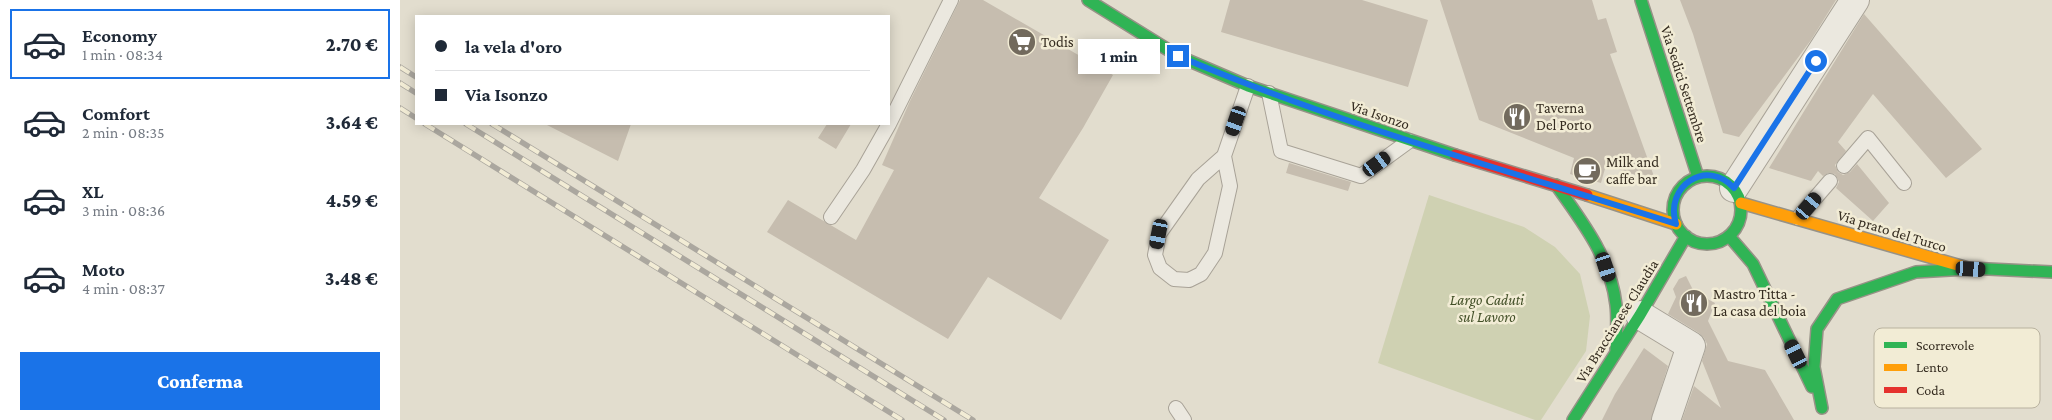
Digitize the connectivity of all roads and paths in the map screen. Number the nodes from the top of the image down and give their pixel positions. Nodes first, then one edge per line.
1 (951, 0) edge
2 (1088, 0) edge
3 (1641, 0) edge
4 (1855, 0) edge
5 (1248, 86) junction
6 (1269, 93) junction
7 (890, 122) edge
8 (888, 125) edge
9 (1409, 140) junction
10 (1224, 156) junction
11 (1844, 166) dead end
12 (1698, 177) junction
13 (1830, 181) dead end
14 (1904, 183) dead end
15 (1556, 185) junction
16 (1738, 196) junction
17 (832, 217) dead end
18 (1798, 218) junction
19 (1676, 224) junction
20 (1686, 236) junction
21 (1729, 236) junction
22 (1971, 269) junction
23 (2052, 272) edge
24 (1640, 315) junction
25 (1616, 352) junction
26 (1822, 408) junction
27 (1573, 420) edge
28 (1666, 420) edge
29 (1828, 420) edge

1 - 7 lane
2 - 5 main road, Via Isonzo
3 - 12 main road, Via Sedici Settembre
4 - 16 street
5 - 6 main road, Via Isonzo
5 - 10 lane
6 - 9 main road, Via Isonzo
6 - 9 lane
8 - 17 lane
9 - 15 main road, Via Isonzo
10 - 10 lane
11 - 14 lane
12 - 16 main road
12 - 19 main road
13 - 18 lane
15 - 19 main road, Via Isonzo
15 - 25 main road
16 - 18 main road, Via prato del Turco
16 - 21 main road
18 - 22 main road, Via prato del Turco
19 - 20 main road
20 - 21 main road
20 - 24 main road, Via Braccianese Claudia
21 - 26 main road
22 - 23 main road, Via prato del Turco
22 - 26 main road
24 - 25 main road, Via Braccianese Claudia
24 - 28 street
25 - 27 main road, Via Braccianese Claudia
26 - 29 main road

